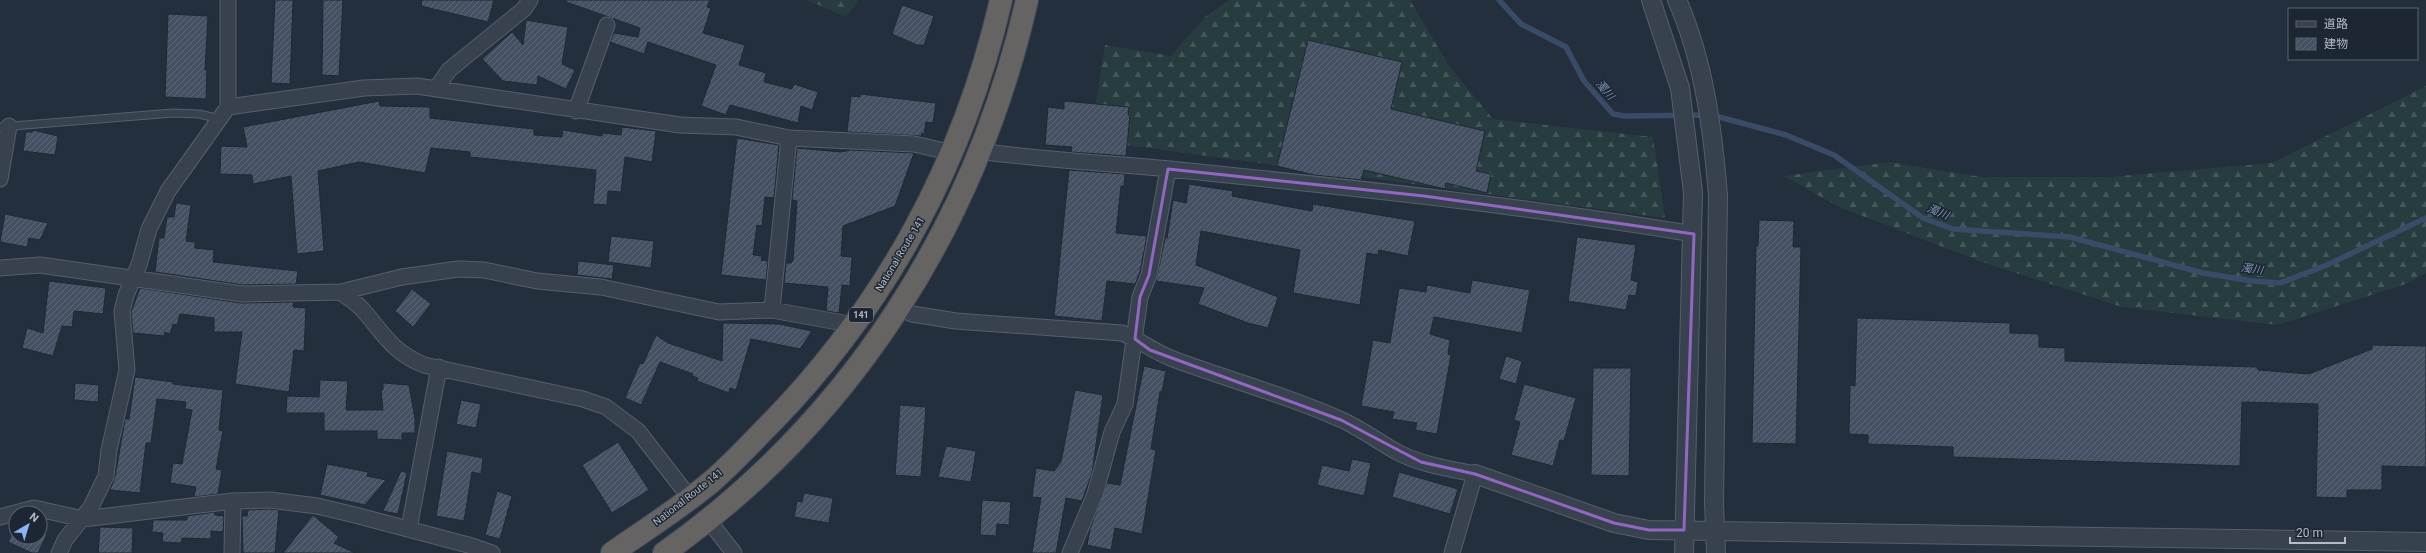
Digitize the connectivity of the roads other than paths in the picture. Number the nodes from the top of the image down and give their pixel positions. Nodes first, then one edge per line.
1 (228, 0) edge
2 (530, 0) edge
3 (1001, 0) edge
4 (1027, 0) edge
5 (1651, 0) edge
6 (1677, 0) edge
7 (607, 25) dead end
8 (436, 89) junction
9 (576, 110) junction
10 (224, 113) junction
11 (5, 127) edge
12 (789, 138) junction
13 (980, 151) junction
14 (953, 153) junction
15 (1168, 169) junction
16 (0, 179) edge
17 (1694, 234) junction
18 (0, 268) edge
19 (134, 278) junction
20 (341, 292) junction
21 (900, 308) junction
22 (772, 310) junction
23 (854, 325) junction
24 (1136, 338) junction
25 (439, 368) junction
26 (1475, 474) junction
27 (690, 498) junction
28 (233, 501) junction
29 (0, 517) edge
30 (83, 519) junction
31 (709, 522) junction
32 (409, 529) junction
33 (1684, 530) junction
34 (1715, 530) junction
35 (2426, 542) edge
36 (2405, 547) edge
37 (59, 553) edge
38 (232, 553) edge
39 (492, 553) edge
40 (612, 553) edge
41 (664, 553) edge
42 (734, 553) edge
43 (1070, 553) edge
44 (1452, 553) edge
45 (1684, 553) edge
46 (1716, 553) edge

1 - 10 street
2 - 8 street
3 - 14 highway, National Route 141 / 141
4 - 13 highway, 141
5 - 17 street
6 - 34 street
7 - 9 street
8 - 9 street
8 - 10 street
9 - 12 street
10 - 11 lane
10 - 19 street
11 - 16 street
12 - 14 street
12 - 22 street
13 - 15 street
13 - 21 highway, 141
14 - 23 highway, National Route 141 / 141
15 - 17 street
15 - 24 street
17 - 33 street
18 - 19 street
19 - 20 street
19 - 30 street
20 - 22 street
20 - 25 street
21 - 24 street
21 - 31 highway, 141
22 - 23 street
23 - 27 highway, National Route 141 / 141
24 - 26 street
24 - 43 street
25 - 27 street
25 - 32 street
26 - 33 street
26 - 44 street
27 - 40 highway, National Route 141 / 141
28 - 30 street
28 - 32 street
28 - 38 street
29 - 30 street
30 - 37 street
31 - 41 highway, 141
31 - 42 street
32 - 39 street
33 - 34 street
33 - 45 street
34 - 36 street
34 - 46 street
35 - 36 street

